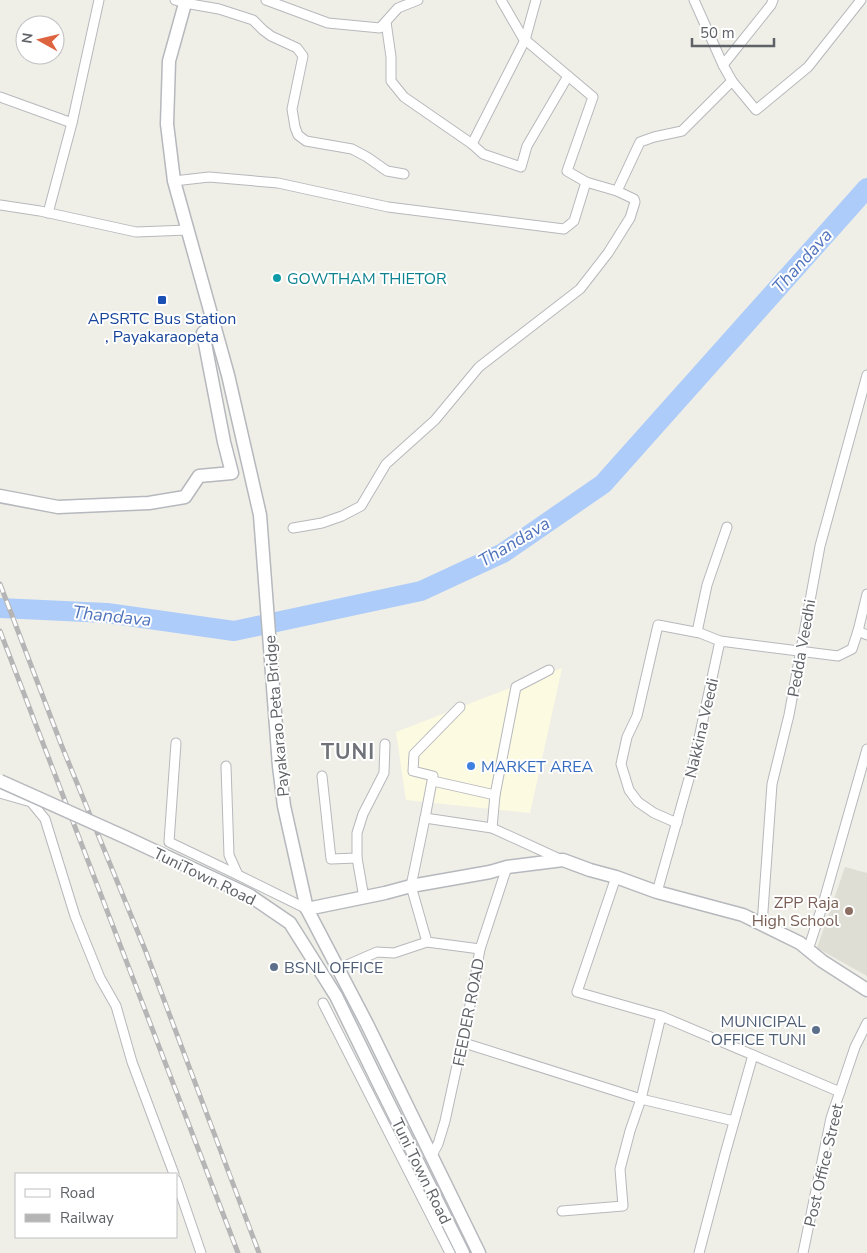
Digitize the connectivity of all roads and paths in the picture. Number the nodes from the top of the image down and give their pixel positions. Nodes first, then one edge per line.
1 (99, 0) edge
2 (266, 0) edge
3 (418, 0) edge
4 (501, 0) edge
5 (536, 0) edge
6 (694, 0) edge
7 (774, 0) edge
8 (861, 0) edge
9 (182, 1) edge
10 (397, 4) edge
11 (386, 22) junction
12 (525, 40) junction
13 (723, 65) junction
14 (568, 76) junction
15 (732, 80) junction
16 (0, 97) edge
17 (72, 123) junction
18 (472, 144) junction
19 (404, 174) dead end
20 (174, 180) junction
21 (586, 182) junction
22 (617, 190) junction
23 (0, 205) edge
24 (48, 213) junction
25 (188, 230) junction
26 (214, 324) junction
27 (867, 376) edge
28 (0, 496) edge
29 (727, 527) dead end
30 (293, 528) dead end
31 (867, 594) edge
32 (858, 631) junction
33 (697, 632) junction
34 (867, 634) edge
35 (720, 641) junction
36 (800, 651) junction
37 (549, 670) dead end
38 (460, 707) dead end
39 (176, 743) dead end
40 (385, 744) dead end
41 (867, 749) edge
42 (226, 766) dead end
43 (322, 776) dead end
44 (0, 781) edge
45 (432, 781) junction
46 (0, 793) edge
47 (495, 795) junction
48 (425, 818) junction
49 (677, 823) junction
50 (492, 828) junction
51 (357, 858) junction
52 (563, 860) junction
53 (507, 867) junction
54 (238, 875) junction
55 (616, 877) junction
56 (411, 886) junction
57 (657, 892) junction
58 (364, 898) junction
59 (307, 909) junction
60 (762, 925) junction
61 (427, 942) junction
62 (480, 949) junction
63 (808, 950) junction
64 (338, 969) junction
65 (867, 990) edge
66 (323, 1003) dead end
67 (661, 1016) junction
68 (867, 1023) edge
69 (461, 1042) junction
70 (753, 1055) junction
71 (381, 1088) joint
72 (840, 1092) junction
73 (641, 1098) junction
74 (734, 1120) junction
75 (431, 1157) junction
76 (174, 1173) edge
77 (178, 1186) edge
78 (562, 1211) dead end
79 (201, 1253) edge
80 (450, 1253) edge
81 (463, 1253) edge
82 (479, 1253) edge
83 (699, 1253) edge
84 (803, 1253) edge

1 - 17 street
2 - 11 street
3 - 10 street
4 - 12 street
5 - 12 street
6 - 13 street
7 - 13 street
8 - 15 street
9 - 19 street
9 - 20 street, Payakarao Peta Bridge
10 - 11 street
11 - 18 street
12 - 14 street
12 - 18 street
13 - 15 street
14 - 18 street
14 - 21 street
15 - 22 street
16 - 17 street
17 - 24 street
20 - 21 street
20 - 25 street, Payakarao Peta Bridge
21 - 22 street
22 - 30 street
23 - 24 street
24 - 25 street
25 - 26 street, Payakarao Peta Bridge
26 - 28 street
26 - 59 street, Payakarao Peta Bridge
27 - 36 street, Pedda Veedhi
29 - 33 street
31 - 32 street
32 - 34 street
32 - 36 street
33 - 35 street
33 - 49 street
35 - 36 street
35 - 49 street, Nakkina Veedi
36 - 60 street, Pedda Veedhi
37 - 47 street
38 - 45 street
39 - 54 street
40 - 51 street
41 - 63 street
42 - 54 street
43 - 51 street
44 - 71 street, TuniTown Road, bridge
45 - 47 street
45 - 48 street
46 - 76 street
47 - 50 street
48 - 50 street
48 - 56 street
49 - 57 street, Nakkina Veedi
50 - 52 street
51 - 58 street
52 - 53 street
52 - 55 street
53 - 56 street
53 - 62 street, FEEDER ROAD
54 - 59 street
55 - 57 street
55 - 67 street
56 - 58 street
56 - 61 street
57 - 60 street
58 - 59 street
59 - 64 street, Payakarao Peta Bridge
60 - 63 street
61 - 62 street
61 - 64 street
62 - 69 street, FEEDER ROAD
63 - 65 street
64 - 75 street, Payakarao Peta Bridge
66 - 80 street
67 - 70 street
67 - 73 street
68 - 72 street, Post Office Street
69 - 73 street
69 - 75 street, FEEDER ROAD
70 - 72 street
70 - 74 street
71 - 81 street, Tuni Town Road
72 - 84 street, Post Office Street
73 - 74 street
73 - 78 street
74 - 83 street
75 - 82 street, Payakarao Peta Bridge
77 - 79 street

